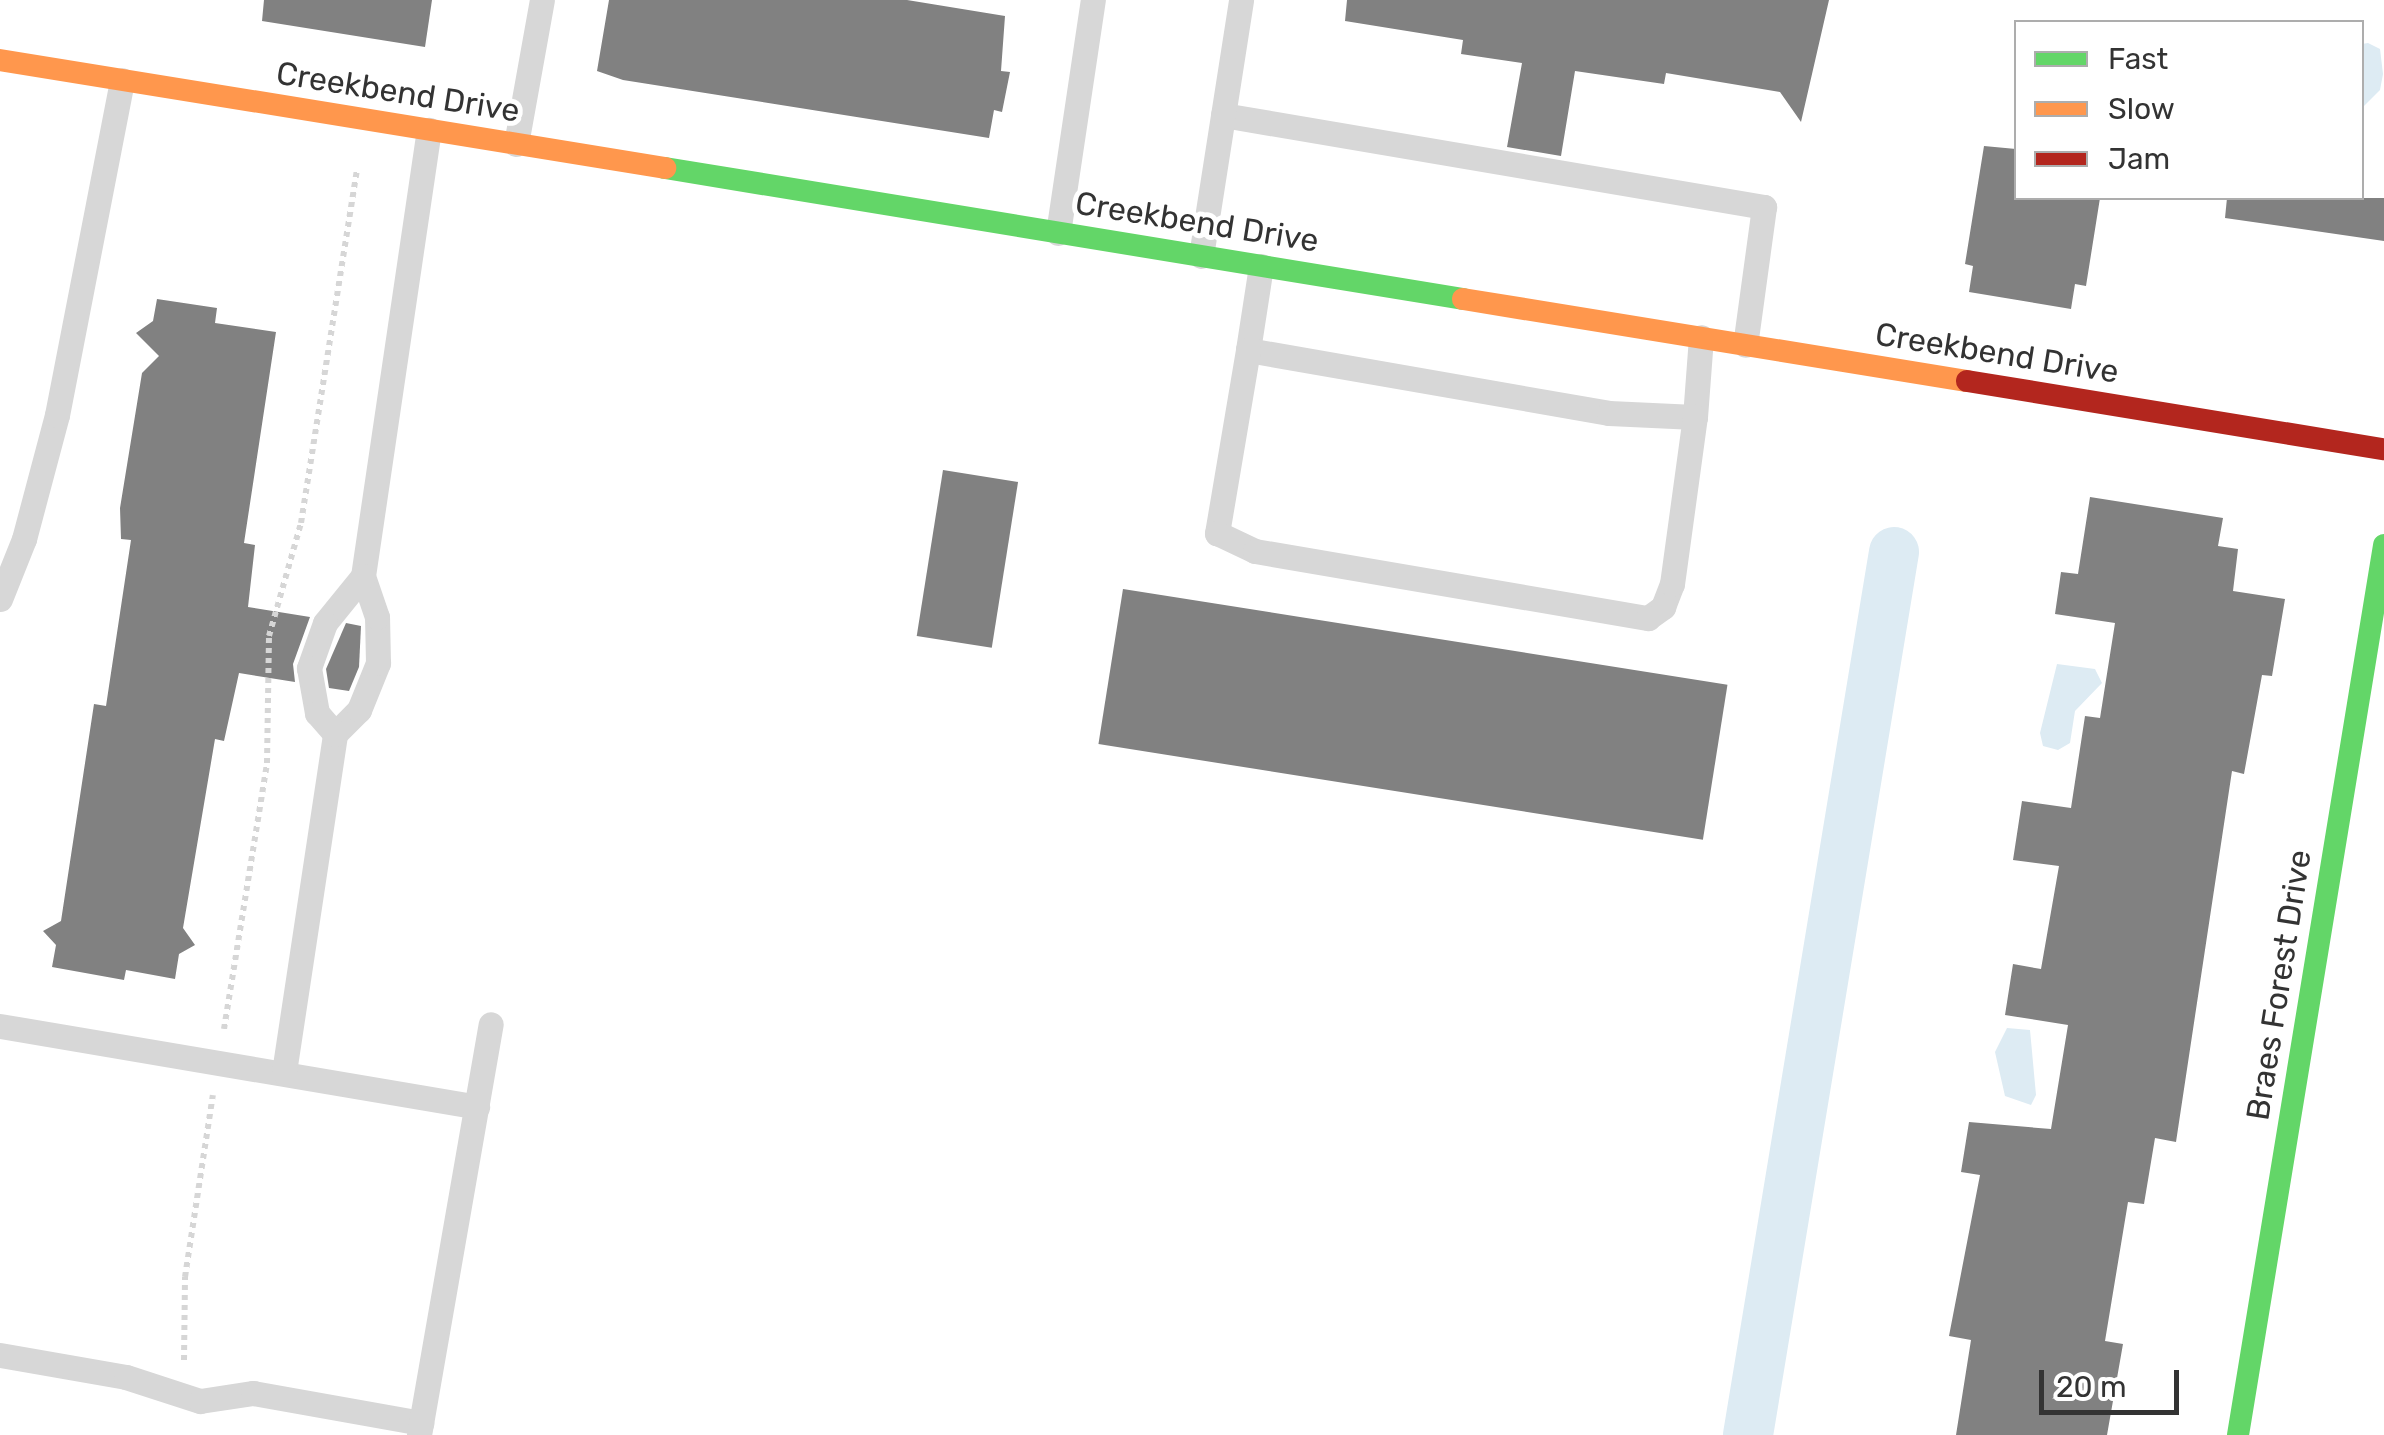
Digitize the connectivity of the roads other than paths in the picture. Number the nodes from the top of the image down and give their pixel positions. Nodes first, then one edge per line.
1 (542, 0) edge
2 (1093, 0) edge
3 (1242, 0) edge
4 (0, 60) edge
5 (122, 80) junction
6 (1223, 115) junction
7 (429, 130) junction
8 (516, 144) junction
9 (1058, 232) junction
10 (1201, 256) junction
11 (1261, 266) junction
12 (1702, 337) junction
13 (1745, 345) junction
14 (1248, 350) junction
15 (1695, 417) junction
16 (2384, 449) edge
17 (2384, 545) edge
18 (363, 576) junction
19 (0, 599) edge
20 (335, 734) junction
21 (491, 1024) dead end
22 (0, 1026) edge
23 (284, 1072) junction
24 (476, 1107) junction
25 (0, 1355) edge
26 (420, 1429) edge
27 (2238, 1435) edge

1 - 8 lane
2 - 9 lane
3 - 6 lane
4 - 5 street, Creekbend Drive
5 - 7 street, Creekbend Drive
5 - 19 lane
6 - 10 lane
6 - 13 lane
7 - 8 street, Creekbend Drive
7 - 18 lane
8 - 9 street, Creekbend Drive
9 - 10 street, Creekbend Drive
10 - 11 street, Creekbend Drive
11 - 12 street, Creekbend Drive
11 - 14 lane
12 - 13 street, Creekbend Drive
12 - 15 lane
13 - 16 street, Creekbend Drive
14 - 15 lane
14 - 15 lane
17 - 27 street, Braes Forest Drive
18 - 20 lane
18 - 20 lane
20 - 23 lane
21 - 24 lane
22 - 23 lane
23 - 24 lane
24 - 26 lane
25 - 26 lane

